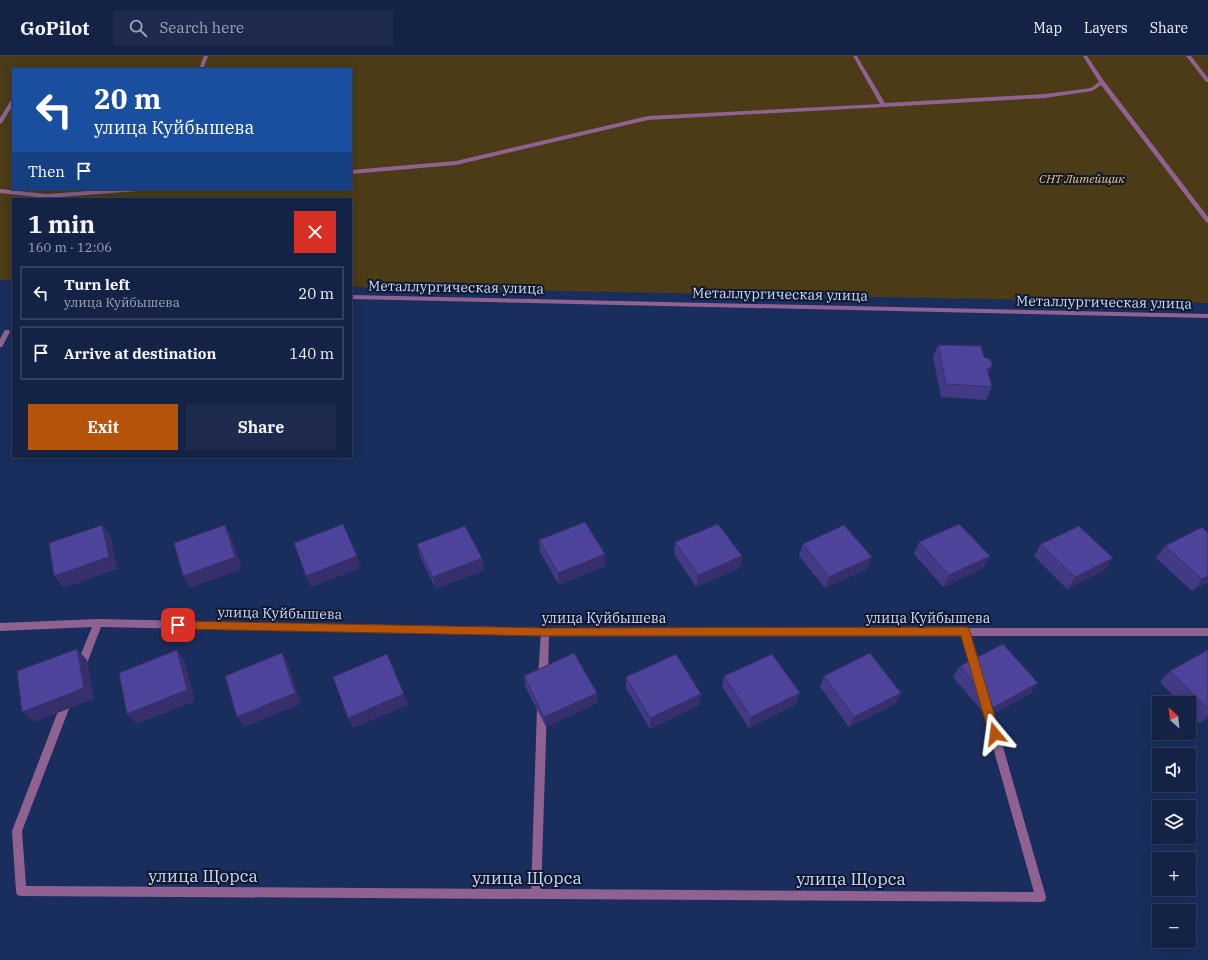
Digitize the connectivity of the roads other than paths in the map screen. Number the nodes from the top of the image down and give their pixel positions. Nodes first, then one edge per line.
1 (206, 56) edge
2 (855, 56) edge
3 (1085, 56) edge
4 (1188, 56) edge
5 (201, 68) edge
6 (1208, 81) edge
7 (1102, 82) junction
8 (12, 103) edge
9 (883, 105) junction
10 (0, 122) edge
11 (352, 172) edge
12 (125, 190) edge
13 (0, 191) edge
14 (1208, 221) edge
15 (352, 297) edge
16 (1208, 316) edge
17 (7, 332) edge
18 (0, 345) edge
19 (98, 624) junction
20 (0, 627) edge
21 (545, 632) junction
22 (965, 632) junction
23 (1208, 632) edge
24 (78, 675) edge
25 (978, 677) edge
26 (72, 690) edge
27 (982, 692) edge
28 (536, 894) junction

1 - 5 street
2 - 9 street
3 - 7 street
4 - 6 street
7 - 9 street
7 - 14 street
8 - 10 street
9 - 11 street
12 - 13 street
15 - 16 street, Металлургическая улица
17 - 18 street
19 - 20 street, улица Куйбышева
19 - 21 street, улица Куйбышева
19 - 24 street
21 - 22 street, улица Куйбышева
21 - 28 street
22 - 23 street, улица Куйбышева
22 - 25 street
26 - 28 street, улица Щорса
27 - 28 street, улица Щорса

